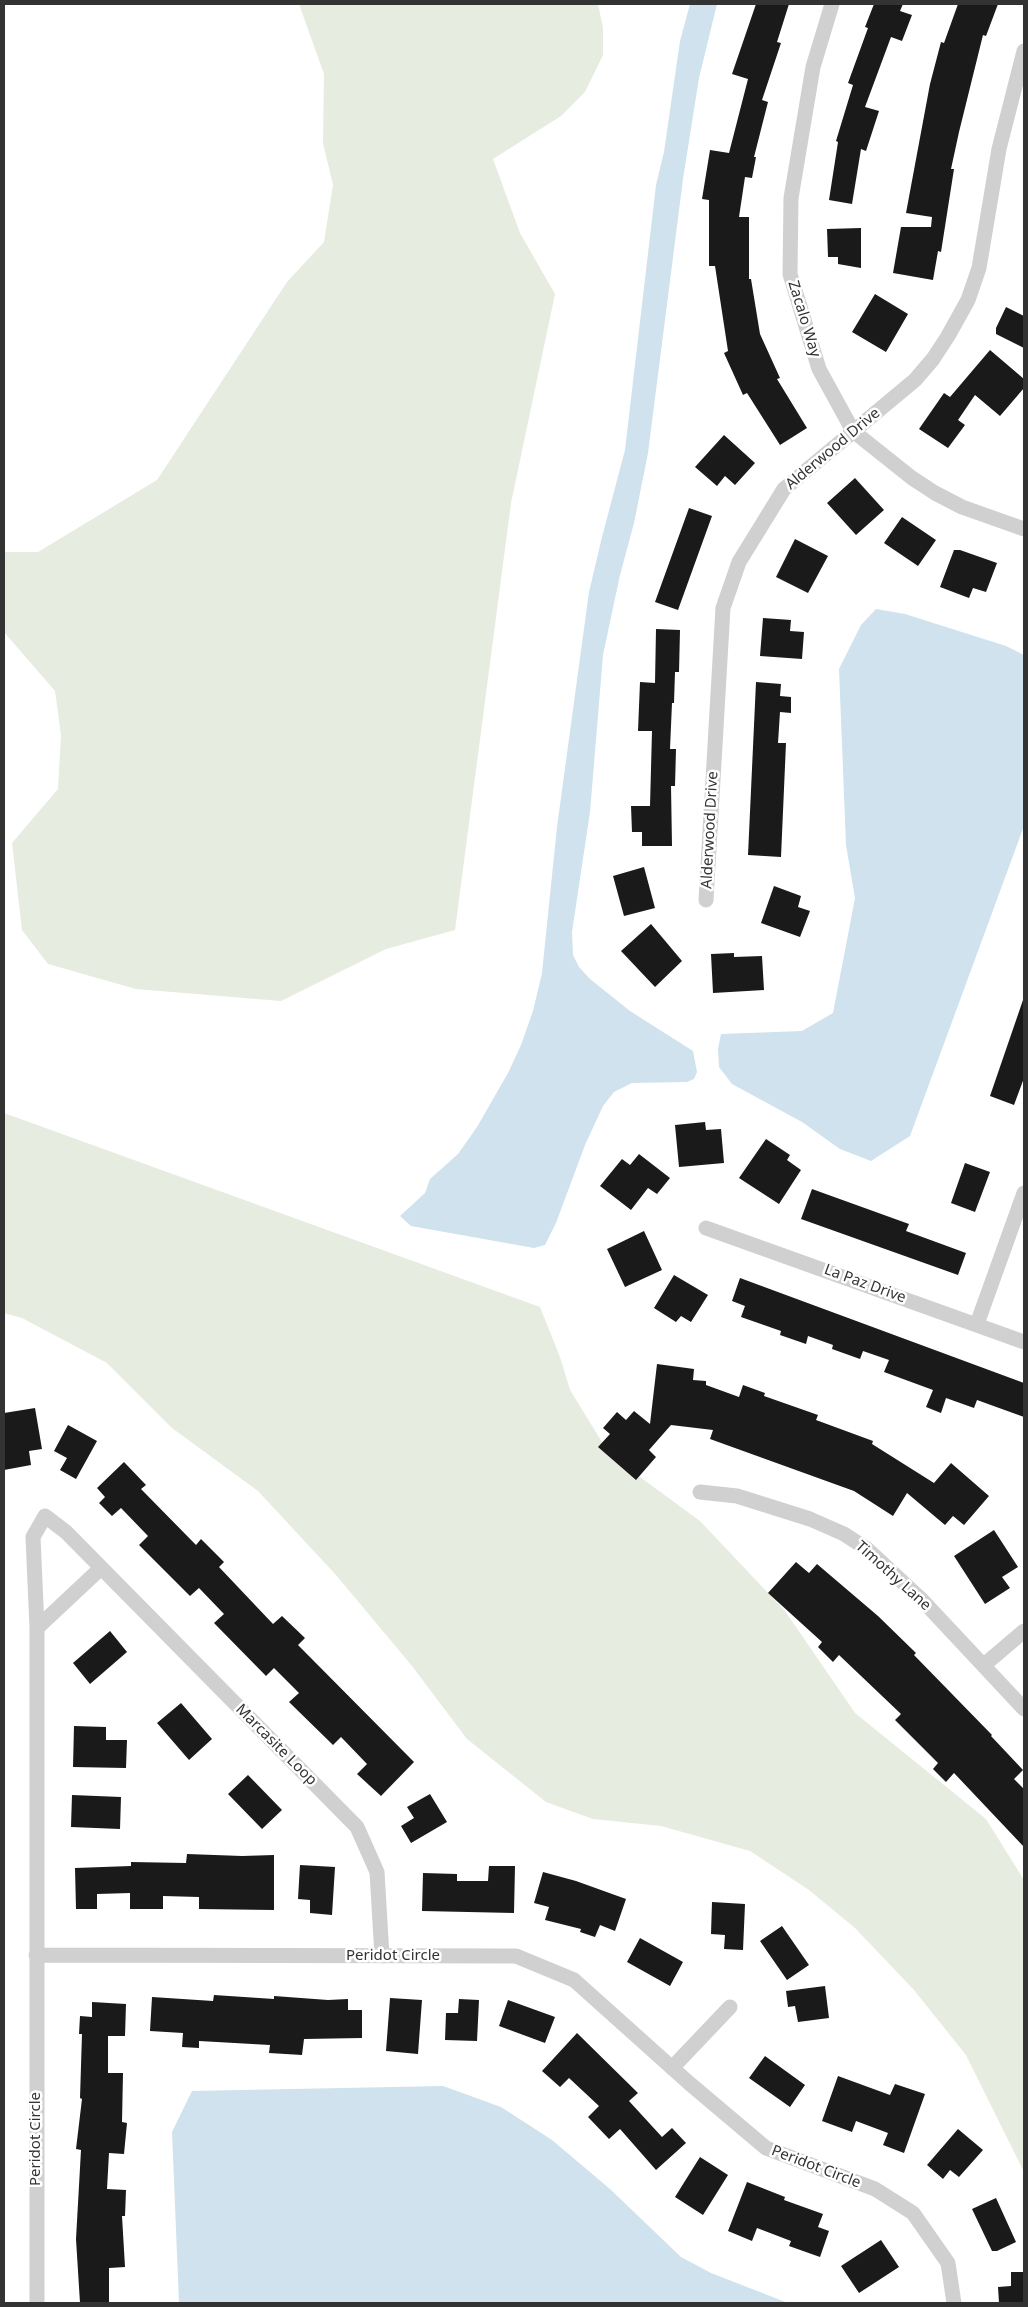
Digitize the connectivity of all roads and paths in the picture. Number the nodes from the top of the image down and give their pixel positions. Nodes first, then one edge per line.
1 (832, 4) edge
2 (1024, 51) edge
3 (853, 431) junction
4 (1024, 528) edge
5 (706, 900) dead end
6 (1024, 1193) edge
7 (706, 1228) dead end
8 (977, 1324) junction
9 (1024, 1342) edge
10 (700, 1492) dead end
11 (102, 1568) junction
12 (37, 1628) junction
13 (1024, 1631) edge
14 (984, 1665) junction
15 (1024, 1709) edge
16 (36, 1955) junction
17 (382, 1956) junction
18 (730, 2008) dead end
19 (672, 2068) junction
20 (37, 2303) edge
21 (954, 2303) edge

1 - 3 street, Zacalo Way
2 - 3 street, Alderwood Drive
3 - 4 street, Zacalo Way
3 - 5 street, Alderwood Drive
6 - 8 street
7 - 8 street, La Paz Drive
8 - 9 street, La Paz Drive
10 - 14 street, Timothy Lane
11 - 12 street
11 - 12 street, Marcasite Loop
11 - 17 street, Marcasite Loop
12 - 16 street, Marcasite Loop
13 - 14 street
14 - 15 street, Timothy Lane
16 - 17 street, Peridot Circle
16 - 20 street, Peridot Circle
17 - 19 street, Peridot Circle
18 - 19 street
19 - 21 street, Peridot Circle

